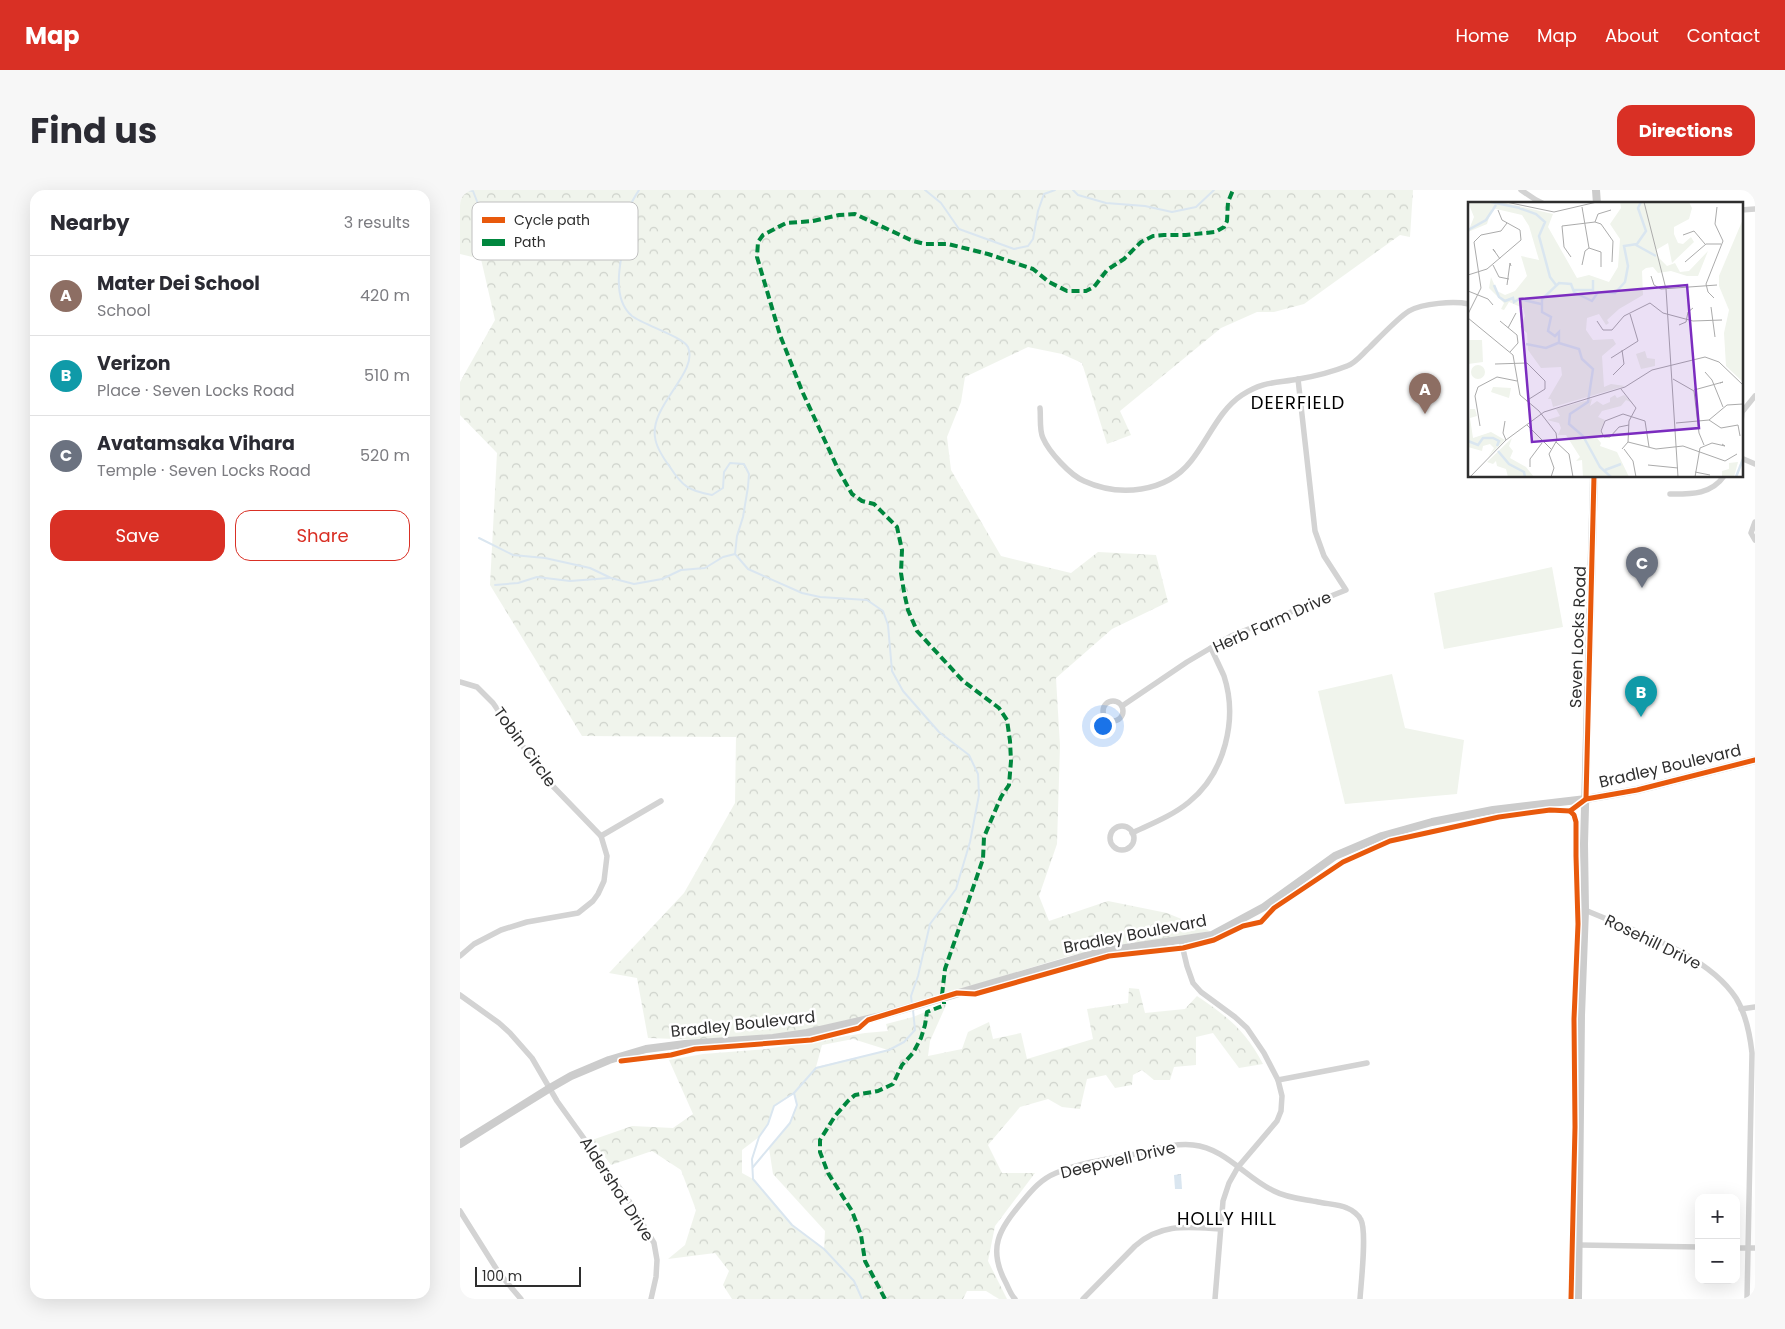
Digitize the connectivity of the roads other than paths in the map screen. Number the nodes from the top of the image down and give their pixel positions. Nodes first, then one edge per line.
1 (1521, 190) edge
2 (1540, 202) edge
3 (1755, 209) edge
4 (1742, 210) edge
5 (1468, 304) edge
6 (1298, 379) junction
7 (1755, 396) edge
8 (1040, 408) dead end
9 (1742, 412) edge
10 (1742, 458) edge
11 (1755, 464) edge
12 (1594, 478) edge
13 (1722, 478) edge
14 (1670, 494) dead end
15 (1755, 522) edge
16 (1755, 540) edge
17 (1211, 648) junction
18 (460, 682) edge
19 (1122, 706) dead end
20 (1755, 760) edge
21 (1586, 799) junction
22 (661, 801) dead end
23 (1132, 833) junction
24 (601, 836) junction
25 (1585, 910) junction
26 (1181, 940) junction
27 (460, 956) edge
28 (460, 995) edge
29 (1755, 1007) edge
30 (1741, 1009) junction
31 (1367, 1063) dead end
32 (1278, 1080) junction
33 (550, 1088) junction
34 (460, 1144) edge
35 (1238, 1167) junction
36 (460, 1212) edge
37 (1220, 1229) junction
38 (1579, 1245) junction
39 (1695, 1247) edge
40 (1740, 1248) edge
41 (1748, 1248) junction
42 (1755, 1248) edge
43 (521, 1299) edge
44 (651, 1299) edge
45 (1016, 1299) edge
46 (1083, 1299) edge
47 (1214, 1299) edge
48 (1360, 1299) edge
49 (1578, 1299) edge
50 (1748, 1299) edge

1 - 2 street
3 - 4 street
5 - 6 street
6 - 8 street
6 - 17 street, Herb Farm Drive
7 - 9 street
10 - 11 street
12 - 21 main road, Seven Locks Road
13 - 14 street
15 - 16 street
17 - 19 street, Herb Farm Drive
17 - 23 street
18 - 24 street, Tobin Circle
20 - 21 main road, Bradley Boulevard
21 - 25 main road, Seven Locks Road
21 - 26 main road, Bradley Boulevard
22 - 24 street
23 - 23 street
24 - 27 street
25 - 30 street, Rosehill Drive
25 - 38 main road, Seven Locks Road
26 - 32 street
26 - 33 main road, Bradley Boulevard
28 - 33 street, Aldershot Drive
29 - 30 street
30 - 41 street, Rosehill Drive
31 - 32 street
32 - 35 street
33 - 34 main road, Bradley Boulevard
33 - 44 street, Aldershot Drive
35 - 37 street
35 - 45 street, Deepwell Drive
35 - 48 street, Deepwell Drive
36 - 43 street
37 - 46 street
37 - 47 street
38 - 39 street
38 - 49 main road, Seven Locks Road
40 - 41 street
41 - 42 street
41 - 50 street, Rosehill Drive

